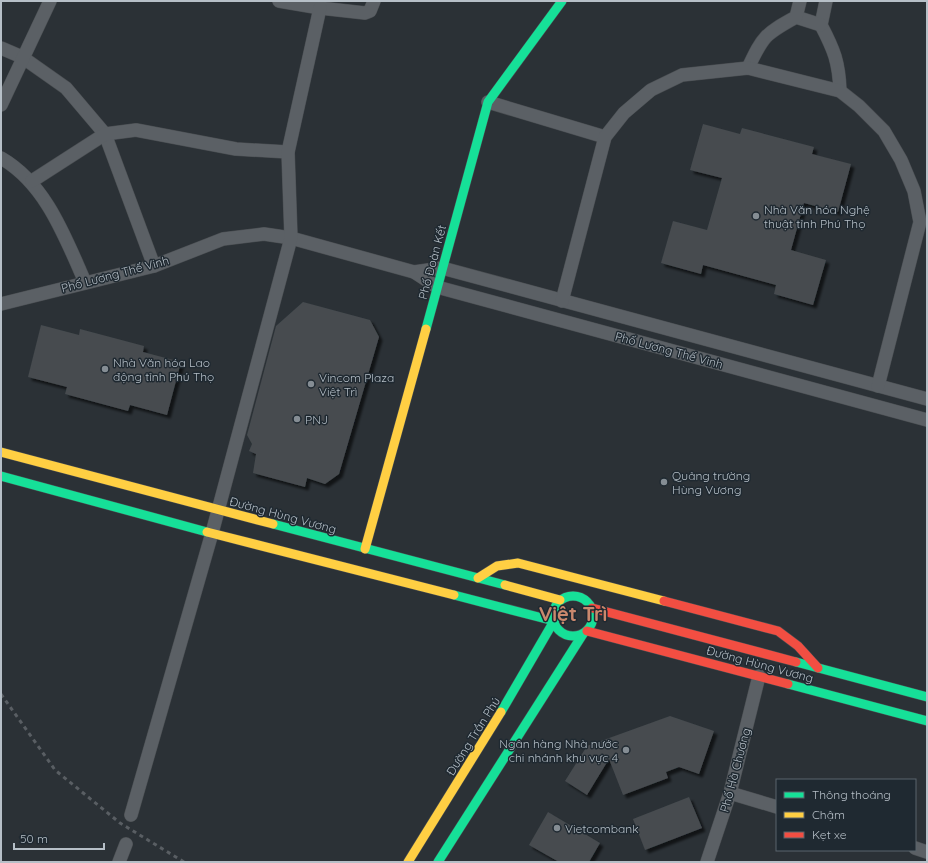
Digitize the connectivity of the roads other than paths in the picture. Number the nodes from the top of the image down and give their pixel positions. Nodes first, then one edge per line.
1 (50, 1) edge
2 (279, 1) edge
3 (374, 1) edge
4 (562, 1) edge
5 (800, 1) edge
6 (826, 1) edge
7 (320, 8) junction
8 (796, 17) junction
9 (821, 25) junction
10 (1, 48) edge
11 (22, 57) junction
12 (748, 68) junction
13 (840, 91) junction
14 (488, 102) junction
15 (1, 105) edge
16 (105, 134) junction
17 (605, 137) junction
18 (288, 152) junction
19 (1, 158) edge
20 (32, 181) junction
21 (924, 223) edge
22 (291, 238) junction
23 (154, 266) junction
24 (442, 268) junction
25 (414, 272) junction
26 (85, 282) junction
27 (437, 287) junction
28 (562, 300) junction
29 (1, 304) edge
30 (720, 343) junction
31 (715, 362) junction
32 (878, 386) junction
33 (927, 399) edge
34 (927, 420) edge
35 (1, 452) edge
36 (1, 476) edge
37 (218, 510) junction
38 (212, 532) junction
39 (365, 549) junction
40 (478, 578) junction
41 (560, 600) junction
42 (592, 608) junction
43 (554, 621) junction
44 (585, 632) junction
45 (818, 668) junction
46 (759, 676) junction
47 (926, 693) edge
48 (923, 719) edge
49 (730, 793) junction
50 (776, 807) edge
51 (131, 815) dead end
52 (126, 844) dead end
53 (916, 848) edge
54 (927, 852) edge
55 (119, 862) edge
56 (408, 862) edge
57 (438, 862) edge
58 (707, 862) edge

1 - 11 street
2 - 7 street
3 - 7 street
4 - 14 main road, Phố Đoàn Kết
5 - 8 street
6 - 9 street
7 - 18 street
8 - 9 street
8 - 12 street
9 - 13 street
10 - 11 street
11 - 15 street
11 - 16 street
12 - 13 street
12 - 17 street
13 - 21 street
14 - 17 street
14 - 24 main road, Phố Đoàn Kết
16 - 18 street
16 - 20 street
16 - 23 street
17 - 28 street
18 - 22 street
19 - 20 street
20 - 26 street
21 - 32 street
22 - 23 street, Phố Lương Thế Vinh
22 - 25 street, Phố Lương Thế Vinh
22 - 37 street
23 - 26 street, Phố Lương Thế Vinh
24 - 25 street, Phố Lương Thế Vinh
24 - 27 main road, Phố Đoàn Kết
24 - 28 street, Phố Lương Thế Vinh
25 - 27 street, Phố Lương Thế Vinh
26 - 29 street, Phố Lương Thế Vinh
27 - 31 street, Phố Lương Thế Vinh
27 - 39 main road, Phố Đoàn Kết
28 - 30 street, Phố Lương Thế Vinh
30 - 31 street
30 - 32 street, Phố Lương Thế Vinh
31 - 34 street, Phố Lương Thế Vinh
32 - 33 street, Phố Lương Thế Vinh
35 - 37 main road, Đường Hùng Vương
36 - 38 main road
37 - 38 street
37 - 39 main road, Đường Hùng Vương
38 - 43 main road
38 - 51 street
39 - 40 main road, Đường Hùng Vương
40 - 41 main road, Đường Hùng Vương
40 - 45 main road
41 - 42 main road
41 - 43 main road
42 - 44 main road
42 - 45 main road, Đường Hùng Vương
43 - 44 main road
43 - 56 main road, Đường Trần Phú
44 - 46 main road, Đường Hùng Vương
44 - 57 main road
45 - 47 main road, Đường Hùng Vương
46 - 48 main road, Đường Hùng Vương
46 - 49 street, Phố Hà Chương
47 - 48 street
49 - 50 street
49 - 58 street, Phố Hà Chương
52 - 55 street
53 - 54 street

